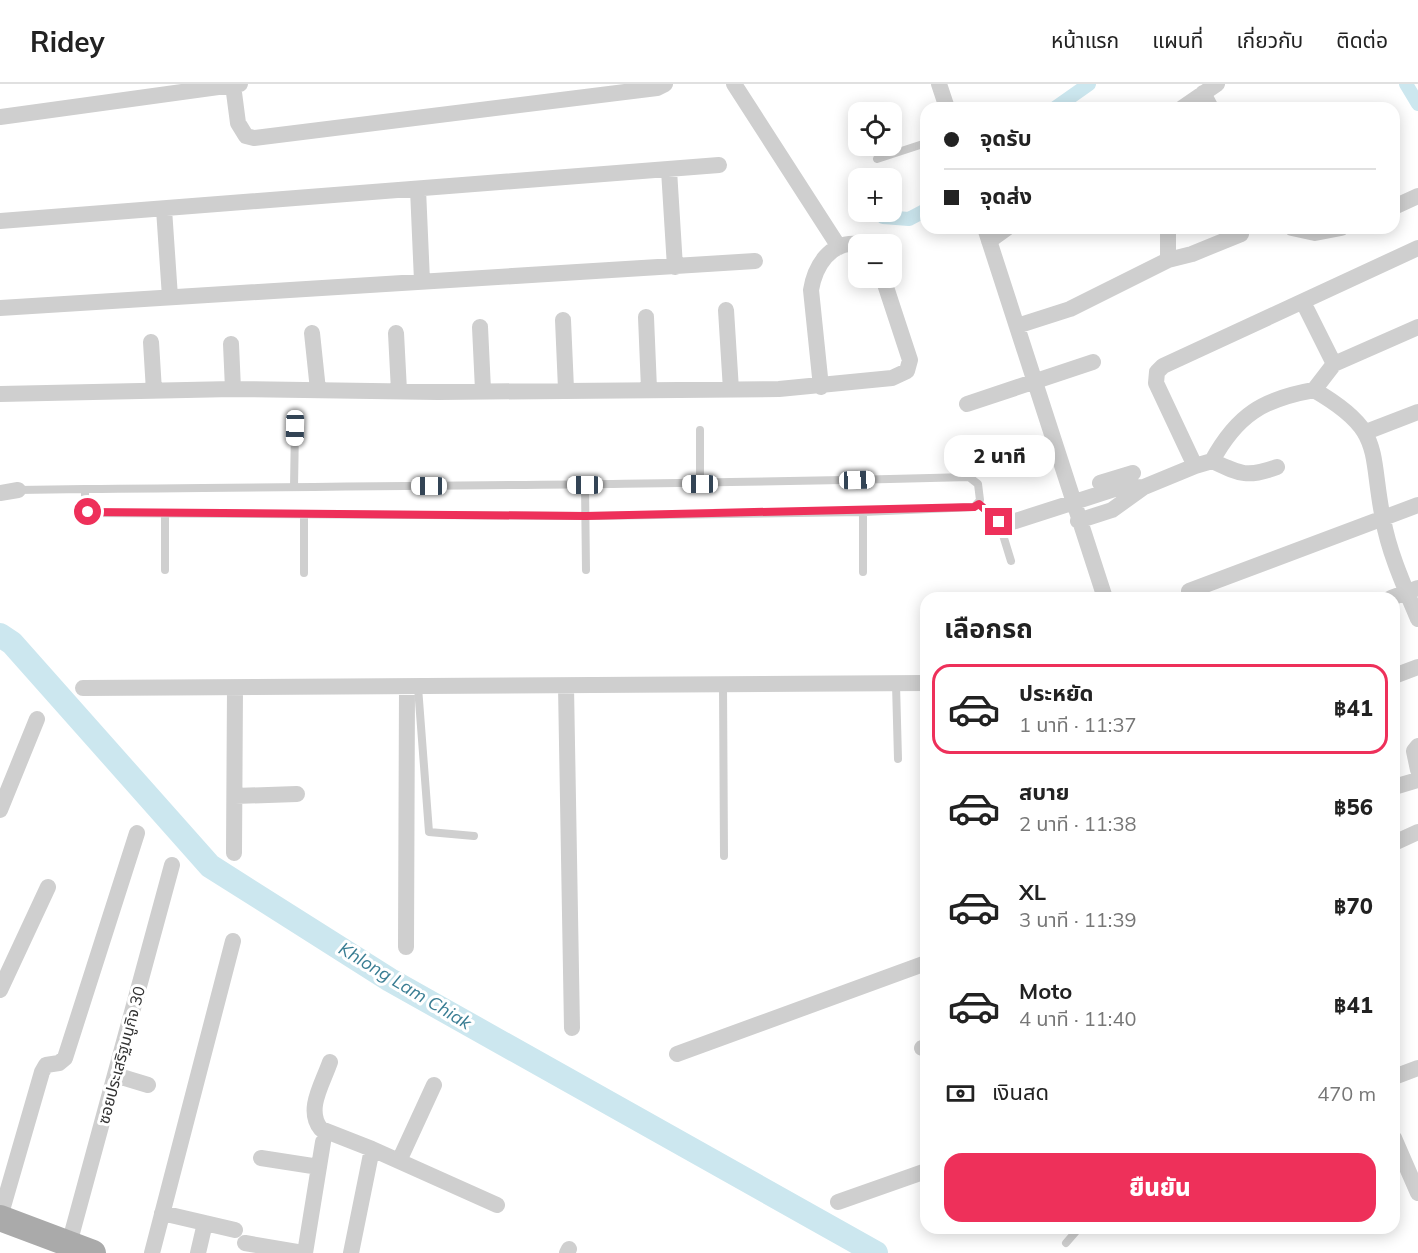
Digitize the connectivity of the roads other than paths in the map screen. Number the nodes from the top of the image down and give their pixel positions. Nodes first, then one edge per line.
1 (236, 84) edge
2 (665, 84) edge
3 (734, 84) edge
4 (939, 84) edge
5 (1210, 95) edge
6 (945, 102) edge
7 (1195, 102) edge
8 (0, 117) edge
9 (920, 145) edge
10 (877, 159) dead end
11 (719, 165) dead end
12 (669, 170) junction
13 (418, 189) junction
14 (1418, 196) edge
15 (1400, 204) edge
16 (164, 209) junction
17 (0, 220) edge
18 (987, 234) edge
19 (1168, 234) edge
20 (1241, 234) dead end
21 (848, 246) edge
22 (839, 247) junction
23 (1418, 248) edge
24 (1168, 260) junction
25 (755, 261) dead end
26 (675, 267) junction
27 (422, 281) junction
28 (886, 288) edge
29 (170, 297) junction
30 (1303, 302) junction
31 (0, 308) edge
32 (726, 310) dead end
33 (646, 317) dead end
34 (562, 320) dead end
35 (1017, 326) junction
36 (480, 327) dead end
37 (1418, 327) edge
38 (312, 333) dead end
39 (396, 333) dead end
40 (151, 342) dead end
41 (231, 344) dead end
42 (1093, 362) dead end
43 (1334, 364) junction
44 (1035, 382) junction
45 (820, 387) junction
46 (233, 389) junction
47 (566, 389) junction
48 (650, 389) junction
49 (318, 390) junction
50 (483, 390) junction
51 (731, 390) junction
52 (1314, 390) junction
53 (154, 391) junction
54 (399, 391) junction
55 (0, 394) edge
56 (967, 404) dead end
57 (1418, 412) edge
58 (295, 428) dead end
59 (700, 430) dead end
60 (1366, 432) junction
61 (1054, 444) junction
62 (1212, 461) junction
63 (987, 464) dead end
64 (1196, 466) junction
65 (1277, 467) dead end
66 (1133, 472) dead end
67 (700, 484) junction
68 (585, 485) junction
69 (294, 487) junction
70 (1144, 488) junction
71 (85, 489) junction
72 (18, 490) joint
73 (0, 493) edge
74 (1071, 498) junction
75 (979, 504) junction
76 (1418, 505) edge
77 (863, 512) junction
78 (165, 514) junction
79 (304, 514) junction
80 (586, 516) junction
81 (1383, 520) junction
82 (1078, 521) junction
83 (1006, 524) dead end
84 (1011, 561) dead end
85 (165, 570) dead end
86 (586, 570) dead end
87 (863, 572) dead end
88 (304, 573) dead end
89 (1189, 591) dead end
90 (1103, 592) edge
91 (1405, 593) edge
92 (1418, 619) edge
93 (1418, 667) edge
94 (1400, 674) edge
95 (920, 683) edge
96 (896, 684) junction
97 (723, 685) junction
98 (566, 686) junction
99 (413, 687) junction
100 (83, 688) dead end
101 (235, 688) junction
102 (37, 719) dead end
103 (1418, 746) edge
104 (898, 759) dead end
105 (1418, 770) edge
106 (1418, 780) edge
107 (1400, 785) edge
108 (297, 794) dead end
109 (235, 796) junction
110 (0, 810) edge
111 (1418, 832) edge
112 (137, 833) dead end
113 (474, 836) dead end
114 (1400, 840) edge
115 (234, 854) dead end
116 (724, 856) dead end
117 (172, 865) dead end
118 (48, 887) dead end
119 (233, 941) dead end
120 (406, 947) dead end
121 (920, 965) edge
122 (0, 990) edge
123 (572, 1028) dead end
124 (677, 1054) dead end
125 (330, 1062) dead end
126 (1418, 1068) edge
127 (115, 1075) junction
128 (1400, 1075) edge
129 (148, 1085) dead end
130 (434, 1085) dead end
131 (323, 1142) dead end
132 (372, 1149) junction
133 (1400, 1152) edge
134 (261, 1158) dead end
135 (399, 1161) junction
136 (319, 1167) junction
137 (920, 1173) edge
138 (1418, 1193) edge
139 (838, 1202) dead end
140 (497, 1205) dead end
141 (162, 1213) junction
142 (0, 1218) edge
143 (205, 1223) junction
144 (1074, 1234) edge
145 (1066, 1244) dead end
146 (68, 1249) edge
147 (93, 1253) edge
148 (152, 1253) edge
149 (198, 1253) edge
150 (304, 1253) edge
151 (351, 1253) edge

1 - 2 street
1 - 8 street
3 - 22 street
4 - 6 street
5 - 7 street
9 - 10 lane
11 - 12 street
12 - 13 street
12 - 26 street
13 - 16 street
13 - 27 street
14 - 15 street
16 - 17 street
16 - 29 street
18 - 35 street
19 - 24 street
20 - 24 street
21 - 22 street
22 - 45 street
23 - 30 street
24 - 35 street
25 - 26 street
26 - 27 street
27 - 29 street
28 - 45 street
29 - 31 street
30 - 43 street
30 - 64 street
32 - 51 street
33 - 48 street
34 - 47 street
35 - 44 street
36 - 50 street
37 - 43 street
38 - 49 street
39 - 54 street
40 - 53 street
41 - 46 street
42 - 44 street
43 - 52 street
44 - 56 street
44 - 61 street
45 - 51 street
46 - 49 street
46 - 53 street
47 - 48 street
47 - 50 street
48 - 51 street
49 - 54 street
50 - 54 street
52 - 60 street
52 - 62 street
53 - 55 street
57 - 60 street
58 - 69 lane
59 - 67 lane
60 - 81 street
61 - 63 street
61 - 74 street
62 - 64 street
62 - 65 street
64 - 70 street
66 - 74 street
67 - 68 lane
67 - 75 lane
68 - 69 lane
68 - 80 lane
69 - 71 lane
70 - 74 street
70 - 82 street
71 - 72 lane
71 - 78 lane
72 - 73 street
74 - 82 street
74 - 83 street
75 - 77 lane
75 - 84 lane
76 - 81 street
77 - 80 lane
77 - 87 lane
78 - 79 lane
78 - 85 lane
79 - 80 lane
79 - 88 lane
80 - 86 lane
81 - 89 street
81 - 91 street
82 - 90 street
91 - 92 street
93 - 94 street
95 - 96 street
96 - 97 street
96 - 104 lane
97 - 98 street
97 - 116 lane
98 - 99 street
98 - 123 street
99 - 101 street
99 - 113 lane
99 - 120 street
100 - 101 street
101 - 109 street
102 - 110 street
103 - 105 street
106 - 107 street
108 - 109 street
109 - 115 street
111 - 114 street
112 - 142 street
117 - 127 street, ซอยประเสริฐมนูกิจ 30
118 - 122 street
119 - 141 street
121 - 124 street
125 - 132 street
126 - 128 street
127 - 129 street
127 - 146 street, ซอยประเสริฐมนูกิจ 30
130 - 135 street
131 - 136 street
132 - 135 street
132 - 151 street
133 - 138 street
134 - 136 street
135 - 140 street
136 - 150 street
137 - 139 street
141 - 143 street
141 - 148 street
142 - 146 main road
143 - 149 street
143 - 150 street
144 - 145 lane
146 - 147 main road

